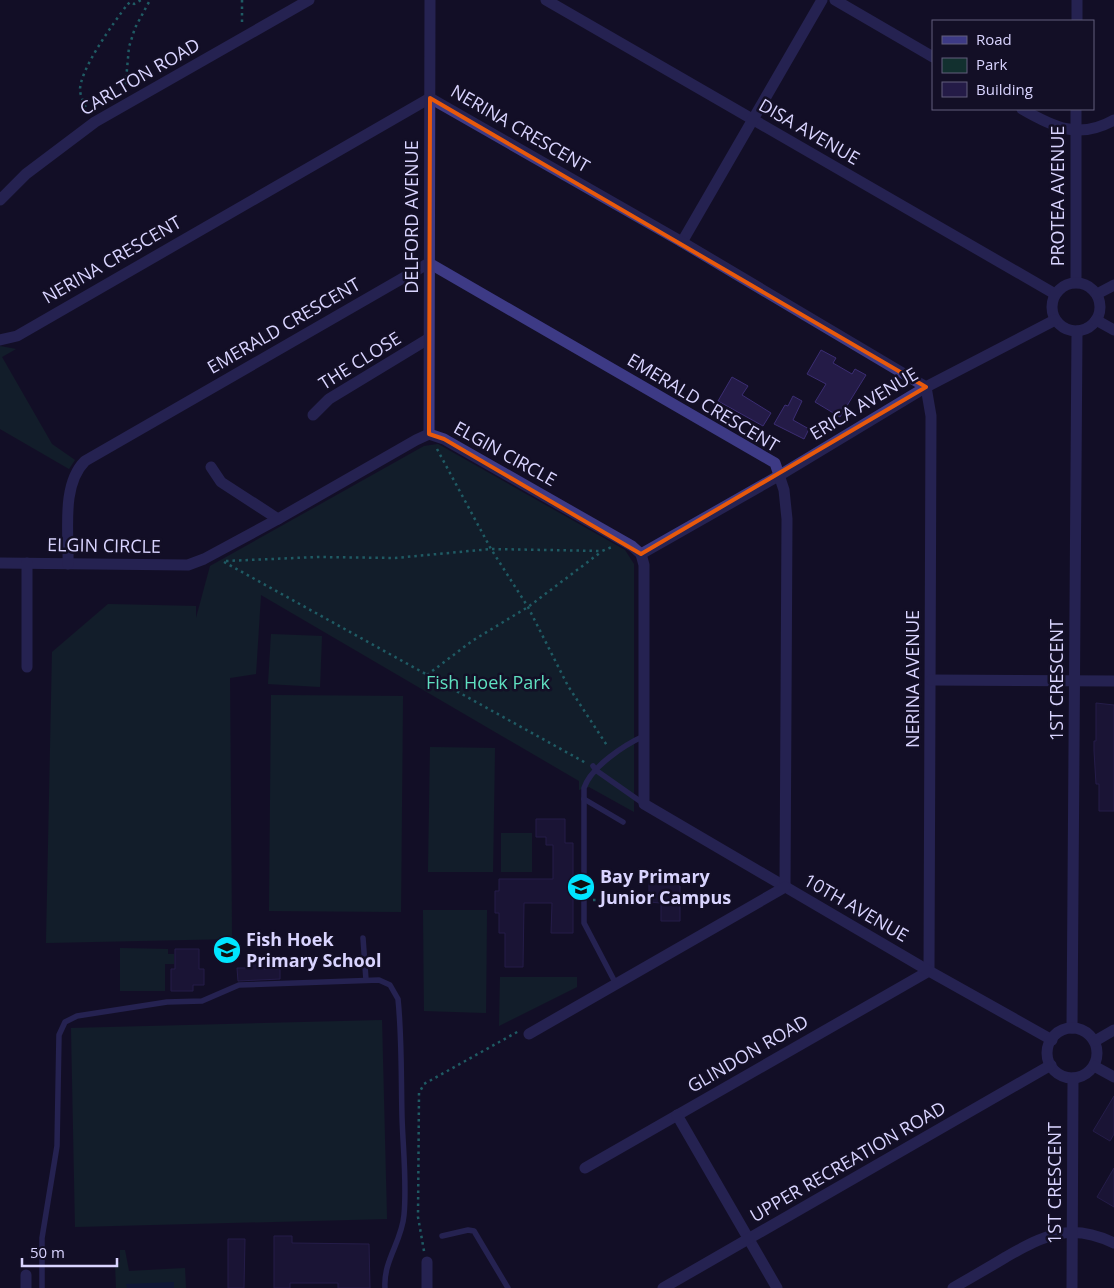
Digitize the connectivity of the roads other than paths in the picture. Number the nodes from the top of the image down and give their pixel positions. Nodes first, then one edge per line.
1 (309, 0) edge
2 (430, 0) edge
3 (546, 0) edge
4 (822, 0) edge
5 (835, 0) edge
6 (1077, 0) edge
7 (1077, 20) edge
8 (932, 56) edge
9 (430, 98) junction
10 (1024, 110) edge
11 (1076, 110) edge
12 (752, 119) junction
13 (1114, 120) edge
14 (1076, 130) junction
15 (0, 200) edge
16 (682, 242) junction
17 (429, 263) junction
18 (1076, 282) junction
19 (1114, 285) edge
20 (1055, 294) junction
21 (1096, 294) junction
22 (1055, 320) junction
23 (1096, 320) junction
24 (1114, 330) edge
25 (1077, 331) junction
26 (428, 339) junction
27 (0, 340) edge
28 (926, 387) junction
29 (313, 415) dead end
30 (429, 434) junction
31 (211, 467) dead end
32 (780, 475) junction
33 (278, 519) junction
34 (641, 554) junction
35 (0, 563) edge
36 (27, 563) junction
37 (68, 564) junction
38 (27, 667) dead end
39 (930, 680) junction
40 (1075, 681) junction
41 (1114, 681) edge
42 (644, 735) junction
43 (595, 768) junction
44 (584, 799) junction
45 (644, 804) junction
46 (623, 822) dead end
47 (785, 886) junction
48 (363, 938) dead end
49 (929, 971) junction
50 (366, 980) junction
51 (616, 984) junction
52 (1072, 1028) junction
53 (1114, 1030) edge
54 (529, 1034) road end
55 (1052, 1040) junction
56 (1094, 1041) junction
57 (1051, 1066) junction
58 (1094, 1066) junction
59 (1114, 1077) edge
60 (1073, 1078) junction
61 (677, 1115) junction
62 (585, 1168) dead end
63 (1072, 1232) junction
64 (442, 1236) dead end
65 (748, 1239) junction
66 (1114, 1243) edge
67 (427, 1262) road end
68 (26, 1275) dead end
69 (26, 1288) edge
70 (42, 1288) edge
71 (385, 1288) edge
72 (427, 1288) edge
73 (508, 1288) edge
74 (663, 1288) edge
75 (777, 1288) edge
76 (952, 1288) edge
77 (1072, 1288) edge

1 - 15 street, CARLTON ROAD
2 - 9 street, DELFORD AVENUE
3 - 12 street, DISA AVENUE
4 - 12 street
5 - 8 street
6 - 7 street
9 - 16 street, NERINA CRESCENT
9 - 17 street, DELFORD AVENUE
9 - 27 street, NERINA CRESCENT
10 - 14 street
11 - 14 street, PROTEA AVENUE
12 - 16 street
12 - 20 street, DISA AVENUE
13 - 14 street
14 - 18 street, PROTEA AVENUE
16 - 28 street, NERINA CRESCENT
17 - 26 street, DELFORD AVENUE
17 - 32 street, EMERALD CRESCENT
17 - 37 street, EMERALD CRESCENT
18 - 20 street
18 - 21 street
19 - 21 street
20 - 22 street
21 - 23 street
22 - 25 street
22 - 28 street, ERICA AVENUE
23 - 24 street
23 - 25 street
25 - 40 street, 1ST CRESCENT
26 - 29 street, THE CLOSE
26 - 30 street, DELFORD AVENUE
28 - 32 street, ERICA AVENUE
28 - 39 street, NERINA AVENUE
30 - 33 street, ELGIN CIRCLE
30 - 34 street, ELGIN CIRCLE
31 - 33 street
32 - 34 street, ERICA AVENUE
32 - 47 street, EMERALD CRESCENT
33 - 37 street, ELGIN CIRCLE
34 - 42 street
35 - 36 street, ELGIN CIRCLE
36 - 37 street, ELGIN CIRCLE
36 - 38 street
39 - 40 street
39 - 49 street, NERINA AVENUE
40 - 41 street
40 - 52 street, 1ST CRESCENT
42 - 43 lane
42 - 45 street
43 - 44 lane
43 - 45 lane
44 - 46 lane
44 - 51 lane
45 - 47 street, 10TH AVENUE
47 - 49 street, 10TH AVENUE
47 - 51 street
48 - 50 lane
49 - 55 street, 10TH AVENUE
49 - 61 street, GLINDON ROAD
50 - 70 lane
50 - 71 lane
51 - 54 street
52 - 55 street
52 - 56 street
53 - 56 street
55 - 57 street
56 - 58 street
57 - 60 street
57 - 65 street, UPPER RECREATION ROAD
58 - 59 street
58 - 60 street
60 - 63 street, 1ST CRESCENT
61 - 62 street, GLINDON ROAD
61 - 65 street
63 - 66 street
63 - 76 street
63 - 77 street, 1ST CRESCENT
64 - 73 lane
65 - 74 street, UPPER RECREATION ROAD
65 - 75 street
67 - 72 street
68 - 69 street

